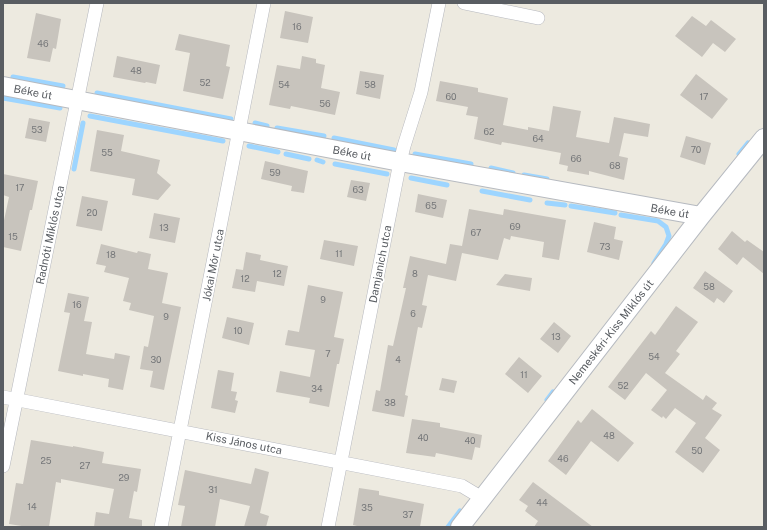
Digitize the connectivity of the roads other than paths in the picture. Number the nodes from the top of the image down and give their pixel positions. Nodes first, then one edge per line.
1 (97, 3) edge
2 (264, 3) edge
3 (439, 3) edge
4 (464, 3) edge
5 (538, 18) dead end
6 (3, 86) edge
7 (78, 101) junction
8 (238, 131) junction
9 (764, 138) edge
10 (400, 162) junction
11 (701, 216) junction
12 (3, 397) edge
13 (16, 399) junction
14 (181, 430) junction
15 (341, 462) junction
16 (3, 466) edge
17 (482, 498) junction
18 (161, 527) edge
19 (328, 527) edge
20 (460, 527) edge

1 - 7 street, Radnóti Miklós utca
2 - 8 street, Jókai Mór utca
3 - 10 street, Damjanich utca
4 - 5 street
6 - 7 street, Béke út
7 - 8 street, Béke út
7 - 13 street, Radnóti Miklós utca
8 - 10 street, Béke út
8 - 14 street, Jókai Mór utca
9 - 11 street, Nemeskéri-Kiss Miklós út
10 - 11 street, Béke út
10 - 15 street, Damjanich utca
11 - 17 street, Nemeskéri-Kiss Miklós út
12 - 13 street, Kiss János utca
13 - 14 street, Kiss János utca
13 - 16 street, Radnóti Miklós utca
14 - 15 street, Kiss János utca
14 - 18 street, Jókai Mór utca
15 - 17 street, Kiss János utca
15 - 19 street, Damjanich utca
17 - 20 street, Nemeskéri-Kiss Miklós út

